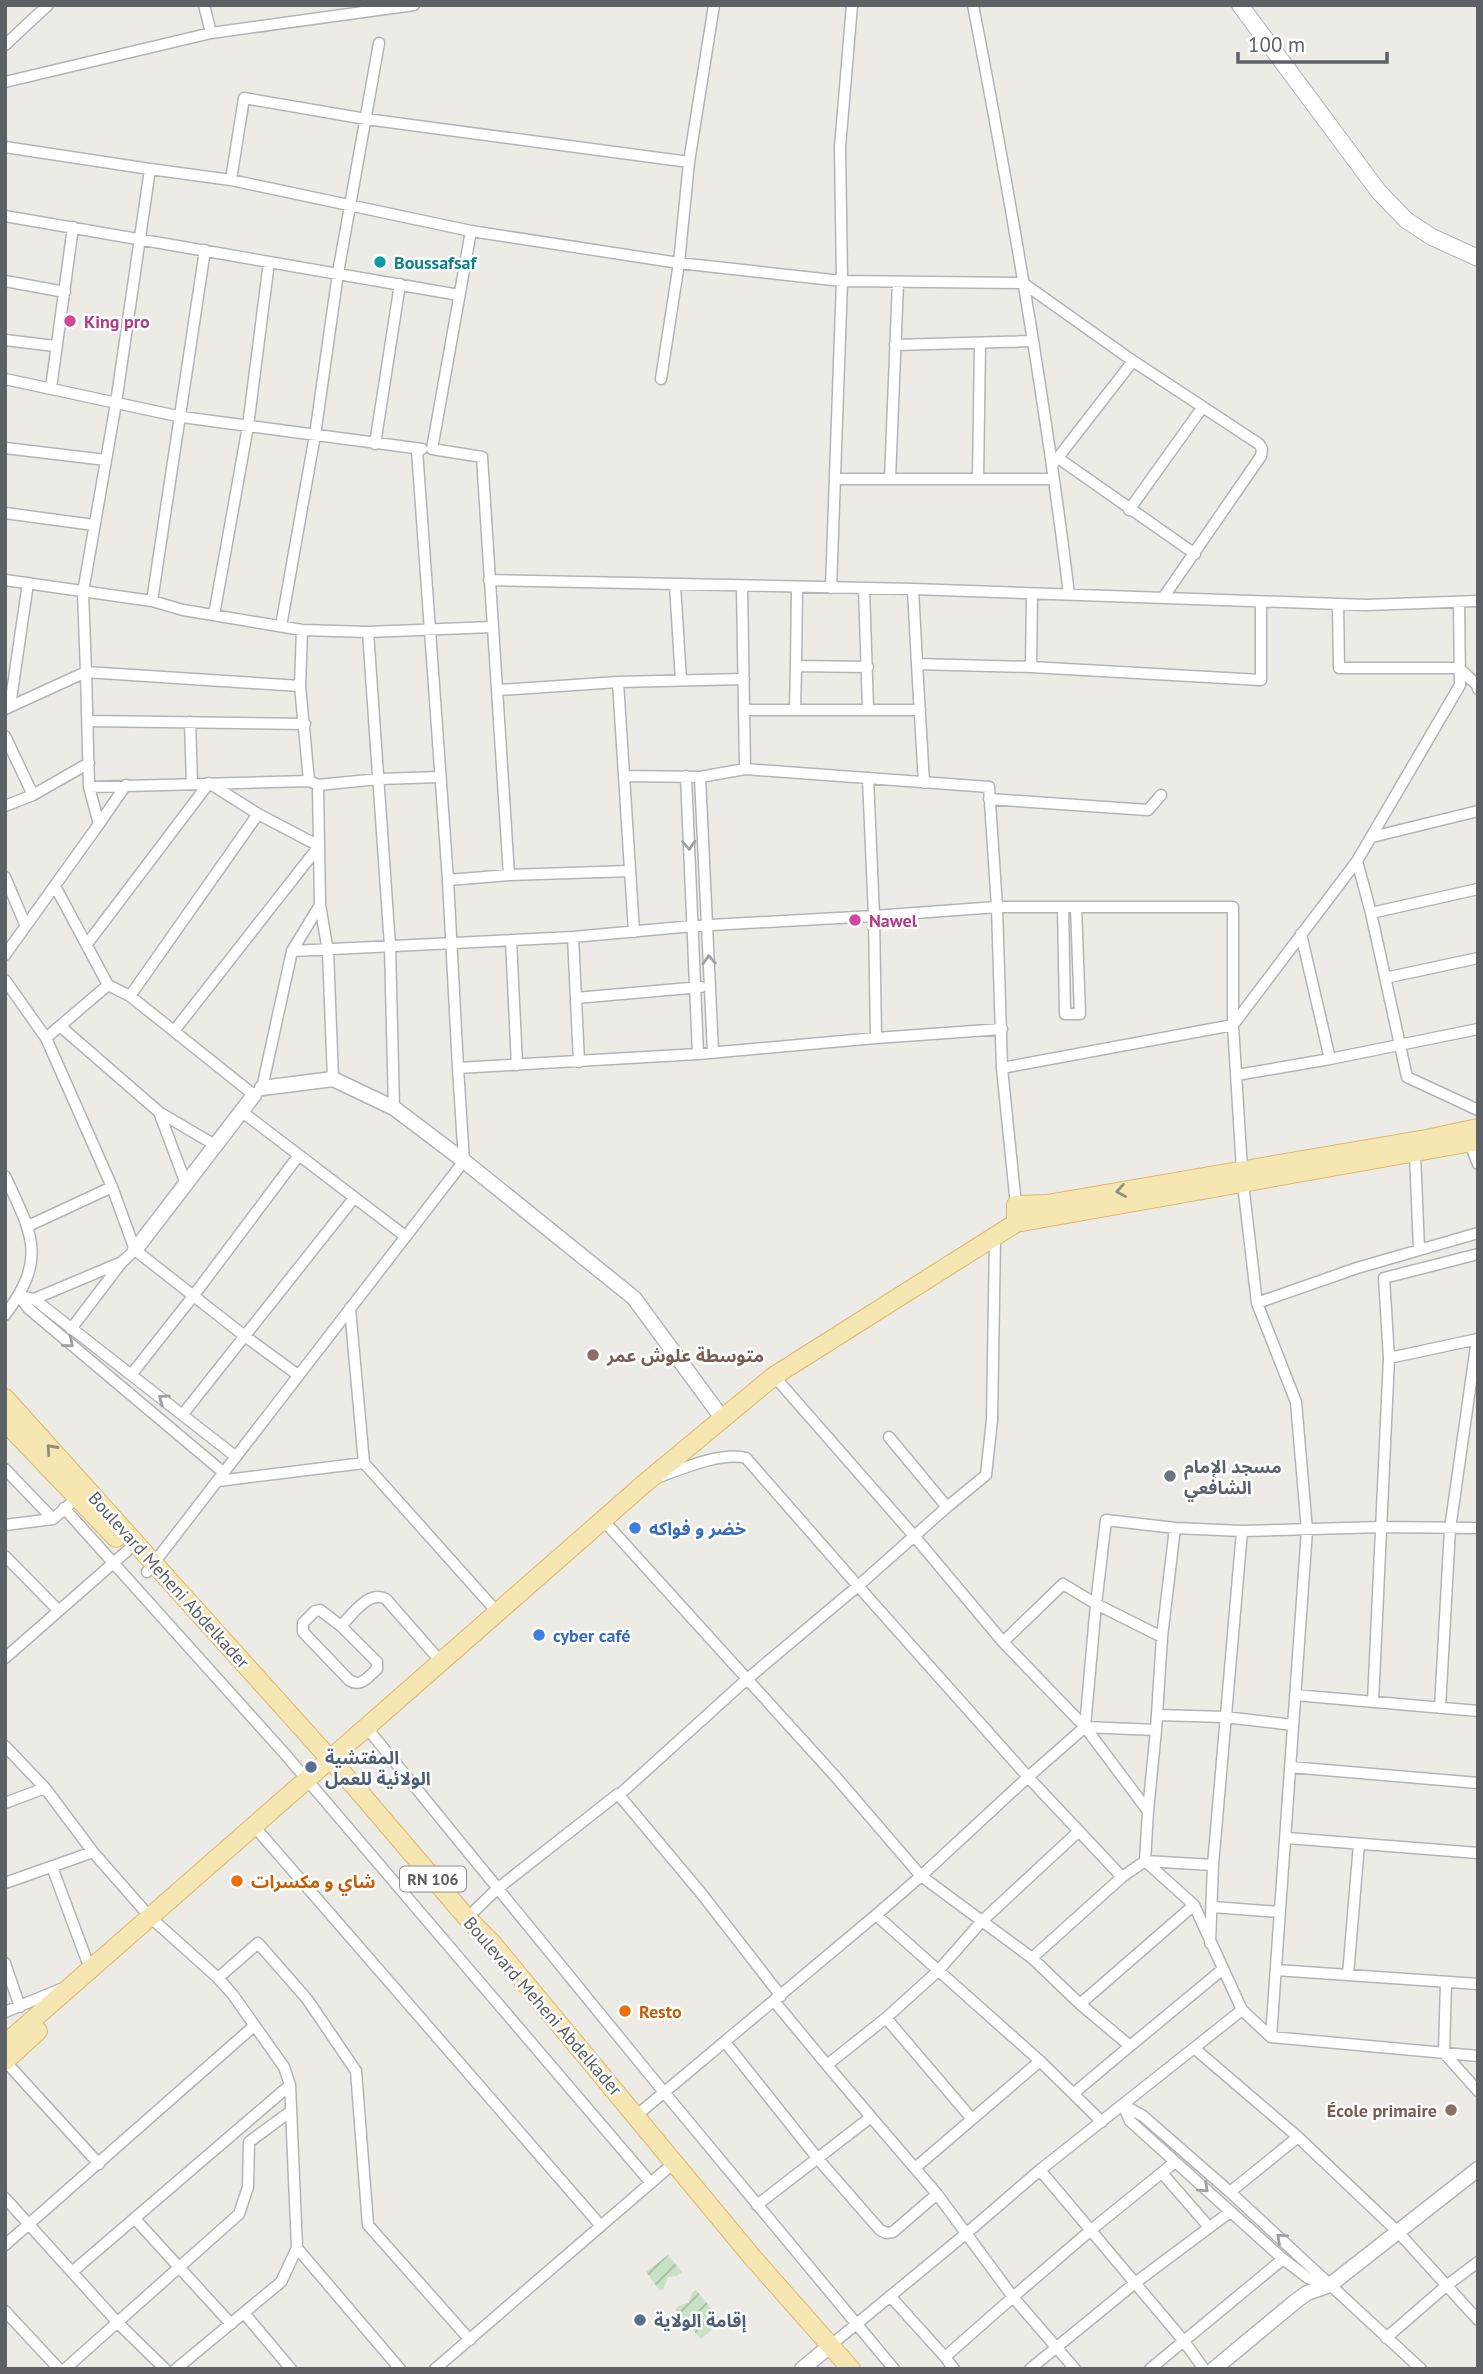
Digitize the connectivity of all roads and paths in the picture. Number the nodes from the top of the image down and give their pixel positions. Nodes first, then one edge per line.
1 (204, 5) edge
2 (414, 5) edge
3 (715, 5) edge
4 (852, 5) edge
5 (973, 5) edge
6 (1240, 5) edge
7 (40, 8) edge
8 (211, 33) junction
9 (379, 43) dead end
10 (5, 45) edge
11 (5, 82) edge
12 (366, 119) junction
13 (5, 146) edge
14 (689, 162) junction
15 (150, 169) junction
16 (231, 180) junction
17 (350, 203) junction
18 (5, 216) edge
19 (73, 227) junction
20 (471, 231) junction
21 (140, 238) junction
22 (205, 250) junction
23 (1478, 258) edge
24 (269, 262) junction
25 (679, 264) junction
26 (338, 273) junction
27 (5, 281) edge
28 (842, 281) junction
29 (898, 282) junction
30 (1023, 283) junction
31 (400, 284) junction
32 (65, 292) junction
33 (459, 295) junction
34 (5, 340) edge
35 (1032, 341) junction
36 (981, 343) junction
37 (895, 345) junction
38 (55, 346) junction
39 (1133, 361) junction
40 (5, 379) edge
41 (662, 379) dead end
42 (51, 388) junction
43 (116, 403) junction
44 (1202, 408) junction
45 (182, 417) junction
46 (248, 426) junction
47 (315, 435) junction
48 (375, 444) junction
49 (5, 448) edge
50 (432, 449) junction
51 (417, 450) junction
52 (106, 460) junction
53 (1054, 468) junction
54 (836, 479) junction
55 (890, 479) junction
56 (978, 479) junction
57 (1129, 510) junction
58 (5, 513) edge
59 (94, 525) junction
60 (1195, 554) junction
61 (5, 580) edge
62 (489, 580) junction
63 (28, 583) junction
64 (675, 585) junction
65 (742, 587) junction
66 (797, 588) junction
67 (831, 588) junction
68 (864, 588) junction
69 (913, 589) junction
70 (83, 592) junction
71 (1032, 594) junction
72 (1069, 594) junction
73 (1163, 598) junction
74 (1478, 600) edge
75 (152, 601) junction
76 (1261, 602) junction
77 (1459, 602) junction
78 (1338, 604) junction
79 (214, 615) junction
80 (281, 626) junction
81 (492, 627) junction
82 (428, 629) junction
83 (302, 630) junction
84 (368, 632) junction
85 (917, 664) junction
86 (796, 666) junction
87 (868, 667) junction
88 (1031, 667) junction
89 (1459, 668) junction
90 (86, 672) junction
91 (744, 679) junction
92 (681, 680) junction
93 (618, 682) junction
94 (300, 686) junction
95 (1478, 689) edge
96 (499, 690) junction
97 (8, 708) edge
98 (868, 709) junction
99 (746, 710) junction
100 (795, 710) junction
101 (920, 710) junction
102 (88, 721) junction
103 (190, 722) junction
104 (305, 724) junction
105 (5, 736) edge
106 (89, 763) junction
107 (745, 769) junction
108 (625, 776) junction
109 (686, 776) junction
110 (440, 777) junction
111 (700, 777) junction
112 (868, 778) junction
113 (379, 779) junction
114 (209, 782) junction
115 (192, 783) junction
116 (313, 783) junction
117 (924, 783) junction
118 (126, 785) junction
119 (89, 787) junction
120 (33, 795) junction
121 (1161, 795) dead end
122 (989, 799) junction
123 (5, 806) edge
124 (1478, 811) edge
125 (258, 814) junction
126 (99, 824) junction
127 (1372, 836) junction
128 (319, 846) junction
129 (1357, 861) junction
130 (630, 871) junction
131 (509, 875) junction
132 (5, 877) edge
133 (448, 880) junction
134 (55, 886) junction
135 (1478, 889) edge
136 (320, 905) junction
137 (997, 907) junction
138 (1076, 907) junction
139 (1063, 908) junction
140 (1371, 913) junction
141 (874, 916) junction
142 (25, 924) junction
143 (707, 925) junction
144 (693, 926) junction
145 (634, 932) junction
146 (1301, 934) junction
147 (573, 937) junction
148 (512, 940) junction
149 (450, 941) junction
150 (87, 944) junction
151 (390, 946) junction
152 (292, 951) junction
153 (328, 951) junction
154 (5, 954) edge
155 (1478, 958) edge
156 (1385, 978) junction
157 (5, 979) edge
158 (108, 985) junction
159 (710, 986) junction
160 (697, 988) junction
161 (130, 996) junction
162 (576, 998) junction
163 (1233, 1025) junction
164 (61, 1026) junction
165 (1002, 1029) junction
166 (1478, 1029) edge
167 (174, 1031) junction
168 (46, 1038) junction
169 (877, 1038) junction
170 (1399, 1045) junction
171 (713, 1052) junction
172 (698, 1054) junction
173 (1331, 1059) junction
174 (579, 1062) junction
175 (517, 1065) junction
176 (458, 1068) junction
177 (1002, 1068) junction
178 (1237, 1075) junction
179 (333, 1079) junction
180 (258, 1091) junction
181 (394, 1108) junction
182 (1478, 1110) edge
183 (241, 1111) junction
184 (159, 1112) junction
185 (1475, 1138) edge
186 (215, 1145) junction
187 (1416, 1154) junction
188 (299, 1155) junction
189 (464, 1161) junction
190 (1478, 1164) edge
191 (5, 1175) edge
192 (1242, 1177) junction
193 (186, 1184) junction
194 (112, 1187) junction
195 (354, 1198) junction
196 (1016, 1214) junction
197 (28, 1226) junction
198 (1478, 1233) edge
199 (405, 1236) junction
200 (995, 1238) junction
201 (1419, 1249) junction
202 (135, 1250) junction
203 (1478, 1254) edge
204 (1382, 1261) junction
205 (122, 1262) junction
206 (1384, 1278) junction
207 (19, 1296) junction
208 (194, 1296) junction
209 (34, 1299) junction
210 (1256, 1303) junction
211 (350, 1308) junction
212 (5, 1315) edge
213 (71, 1329) junction
214 (246, 1337) junction
215 (1477, 1339) edge
216 (1389, 1358) junction
217 (131, 1375) junction
218 (298, 1375) junction
219 (774, 1376) junction
220 (5, 1398) edge
221 (183, 1414) junction
222 (722, 1418) junction
223 (5, 1422) edge
224 (889, 1437) dead end
225 (235, 1456) junction
226 (364, 1464) junction
227 (5, 1469) edge
228 (221, 1477) junction
229 (645, 1482) junction
230 (71, 1503) junction
231 (947, 1507) junction
232 (53, 1520) junction
233 (603, 1520) junction
234 (5, 1525) edge
235 (1382, 1527) junction
236 (1175, 1528) junction
237 (1478, 1528) edge
238 (1450, 1529) junction
239 (1307, 1530) junction
240 (1242, 1531) junction
241 (915, 1536) junction
242 (127, 1551) junction
243 (5, 1556) edge
244 (112, 1563) junction
245 (151, 1568) junction
246 (858, 1586) junction
247 (1096, 1604) junction
248 (58, 1610) junction
249 (498, 1613) junction
250 (341, 1626) junction
251 (1162, 1637) junction
252 (1003, 1642) junction
253 (6, 1657) edge
254 (442, 1662) junction
255 (746, 1680) junction
256 (1295, 1695) junction
257 (1373, 1702) junction
258 (1440, 1708) junction
259 (1478, 1711) edge
260 (1158, 1716) junction
261 (1225, 1717) junction
262 (1293, 1725) junction
263 (1085, 1727) junction
264 (367, 1728) junction
265 (1156, 1730) junction
266 (5, 1745) edge
267 (328, 1765) junction
268 (1290, 1767) junction
269 (1028, 1777) junction
270 (310, 1783) junction
271 (1478, 1783) edge
272 (45, 1788) junction
273 (618, 1795) junction
274 (5, 1803) edge
275 (1148, 1811) junction
276 (257, 1830) junction
277 (1079, 1831) junction
278 (1287, 1838) junction
279 (1359, 1844) junction
280 (93, 1852) junction
281 (1478, 1853) edge
282 (1145, 1861) junction
283 (1213, 1865) junction
284 (52, 1867) junction
285 (921, 1876) junction
286 (1122, 1877) junction
287 (5, 1883) edge
288 (498, 1889) junction
289 (1194, 1905) junction
290 (1213, 1907) junction
291 (1280, 1912) junction
292 (876, 1915) junction
293 (467, 1918) junction
294 (153, 1921) junction
295 (982, 1921) junction
296 (1210, 1943) junction
297 (1032, 1958) junction
298 (5, 1963) edge
299 (90, 1969) junction
300 (1223, 1969) junction
301 (1276, 1970) junction
302 (938, 1971) junction
303 (1348, 1976) junction
304 (218, 1978) junction
305 (1446, 1982) junction
306 (74, 1983) junction
307 (1478, 1984) edge
308 (777, 1999) junction
309 (1080, 2004) junction
310 (20, 2007) junction
311 (1242, 2010) junction
312 (5, 2012) edge
313 (886, 2018) junction
314 (254, 2026) junction
315 (1271, 2037) junction
316 (725, 2042) junction
317 (5, 2044) edge
318 (1130, 2046) junction
319 (1194, 2048) junction
320 (1444, 2053) junction
321 (1478, 2056) edge
322 (5, 2061) edge
323 (1040, 2061) junction
324 (827, 2065) junction
325 (290, 2085) junction
326 (663, 2091) junction
327 (1478, 2091) edge
328 (1074, 2093) junction
329 (1123, 2105) junction
330 (291, 2111) junction
331 (637, 2115) junction
332 (871, 2117) junction
333 (972, 2119) junction
334 (1102, 2122) junction
335 (1298, 2137) junction
336 (818, 2159) junction
337 (1175, 2162) junction
338 (99, 2164) junction
339 (668, 2168) junction
340 (915, 2168) junction
341 (1478, 2169) edge
342 (1040, 2170) junction
343 (1162, 2173) junction
344 (651, 2183) junction
345 (1230, 2192) junction
346 (937, 2194) junction
347 (5, 2198) edge
348 (757, 2205) junction
349 (1230, 2212) junction
350 (135, 2219) junction
351 (29, 2224) junction
352 (601, 2227) junction
353 (1209, 2227) junction
354 (1091, 2230) junction
355 (1398, 2232) junction
356 (966, 2234) junction
357 (5, 2245) edge
358 (297, 2248) junction
359 (1283, 2259) junction
360 (1478, 2262) edge
361 (179, 2268) junction
362 (72, 2272) junction
363 (1135, 2283) junction
364 (1330, 2286) junction
365 (1446, 2286) junction
366 (890, 2296) junction
367 (1013, 2297) junction
368 (5, 2311) edge
369 (244, 2314) junction
370 (1478, 2320) edge
371 (118, 2323) junction
372 (856, 2323) junction
373 (231, 2324) junction
374 (1386, 2338) junction
375 (470, 2340) junction
376 (1183, 2340) junction
377 (1056, 2346) junction
378 (826, 2348) junction
379 (945, 2357) junction
380 (805, 2368) edge
381 (58, 2369) edge
382 (65, 2369) edge
383 (165, 2369) edge
384 (176, 2369) edge
385 (291, 2369) edge
386 (400, 2369) edge
387 (435, 2369) edge
388 (835, 2369) edge
389 (851, 2369) edge
390 (894, 2369) edge
391 (954, 2369) edge
392 (1030, 2369) edge
393 (1075, 2369) edge
394 (1150, 2369) edge
395 (1204, 2369) edge
396 (1214, 2369) edge
397 (1421, 2369) edge

1 - 8 street
2 - 8 street
3 - 14 street
4 - 28 street
5 - 30 street
6 - 23 main road
7 - 10 street
8 - 11 street
9 - 12 street
12 - 14 street
12 - 16 street
12 - 17 street
13 - 15 street
14 - 25 street
15 - 16 street
15 - 21 street
16 - 17 street
17 - 20 street
17 - 26 street
18 - 19 street
19 - 21 street
19 - 32 street
20 - 25 street
20 - 33 street
21 - 22 street
21 - 43 street
22 - 24 street
22 - 45 street
24 - 26 street
24 - 46 street
25 - 28 street
25 - 41 street
26 - 31 street
26 - 47 street
27 - 32 street
28 - 29 street
28 - 54 street
29 - 30 street
29 - 37 street
30 - 35 street
30 - 39 street
31 - 33 street
31 - 48 street
32 - 38 street
33 - 50 street
34 - 38 street
35 - 36 street
35 - 53 street
36 - 37 street
36 - 56 street
37 - 55 street
38 - 42 street
39 - 44 street
39 - 53 street
40 - 42 street
42 - 43 street
43 - 45 street
43 - 52 street
44 - 57 street
44 - 60 street
45 - 46 street
45 - 75 street
46 - 47 street
46 - 79 street
47 - 48 street
47 - 80 street
48 - 51 street
49 - 52 street
50 - 51 street
50 - 62 street
51 - 82 street
52 - 59 street
53 - 56 street
53 - 57 street
53 - 72 street
54 - 55 street
54 - 67 street
55 - 56 street
57 - 60 street
58 - 59 street
59 - 70 street
60 - 73 street
61 - 63 street
62 - 64 street
62 - 81 street
63 - 70 street
63 - 97 street
64 - 65 street
64 - 92 street
65 - 66 street
65 - 91 street
66 - 67 street
66 - 86 street
67 - 68 street
68 - 69 street
68 - 87 street
69 - 71 street
69 - 85 street
70 - 75 street
70 - 90 street
71 - 72 street
71 - 88 street
72 - 73 street
73 - 76 street
74 - 77 street
75 - 79 street
76 - 78 street
76 - 88 street
77 - 78 street
77 - 89 street
78 - 89 street
79 - 80 street
80 - 83 street
81 - 82 street
81 - 96 street
82 - 84 street
82 - 110 street
83 - 84 street
83 - 94 street
84 - 113 street
85 - 88 street
85 - 101 street
86 - 87 street
86 - 100 street
87 - 98 street
89 - 95 street
89 - 127 street
90 - 94 street
90 - 97 street
90 - 102 street
91 - 92 street
91 - 99 street
92 - 93 street
93 - 96 street
93 - 108 street
94 - 104 street
96 - 131 street
98 - 100 street
98 - 101 street
99 - 100 street
99 - 107 street
101 - 117 street
102 - 103 street
102 - 106 street
103 - 104 street
103 - 115 street
104 - 116 street
105 - 120 street
106 - 119 street
106 - 120 street
107 - 111 street
107 - 112 street
108 - 109 street
108 - 130 street
109 - 111 street
109 -> 144 street
110 - 113 street
110 - 133 street
111 - 143 street
112 - 117 street
112 - 141 street
113 - 116 street
113 - 151 street
114 - 115 street
114 - 116 street
114 - 125 street
114 - 150 street
115 - 118 street
116 - 128 street
117 - 122 street
118 - 119 street
118 - 126 street
119 - 126 street
120 - 123 street
121 - 122 street
122 - 137 street
124 - 127 street
125 - 128 street
125 - 161 street
126 - 134 street
127 - 129 street
128 - 136 street
128 - 167 street
129 - 140 street
129 - 146 street
130 - 131 street
130 - 145 street
131 - 133 street
132 - 142 street
133 - 149 street
134 - 142 street
134 - 150 street
135 - 140 street
136 - 152 street
136 - 153 street
137 - 139 street
137 - 141 street
137 - 165 street
138 - 139 street
138 - 139 street
138 - 163 street
140 - 156 street
141 - 143 street
141 - 169 street
142 - 154 street
143 - 144 street
159 -> 143 street
144 - 145 street
144 - 160 street
145 - 147 street
146 - 163 street
146 - 173 street
147 - 148 street
147 - 162 street
148 - 149 street
148 - 175 street
149 - 151 street
149 - 176 street
150 - 158 street
151 - 153 street
151 - 181 street
152 - 153 street
152 - 180 street
153 - 179 street
155 - 156 street
156 - 170 street
157 - 168 street
158 - 161 street
158 - 164 street
159 - 160 street
159 - 171 street
160 - 162 street
160 - 172 street
161 - 167 street
162 - 174 street
163 - 177 street
163 - 178 street
164 - 168 street
164 - 184 street
165 - 169 street
165 - 177 street
166 - 170 street
167 - 180 street
168 - 194 street
169 - 171 street
170 - 173 street
170 - 182 street
171 - 172 street
172 - 174 street
173 - 178 street
174 - 175 street
175 - 176 street
176 - 189 street
177 - 196 street
178 - 192 street
179 - 180 street
179 - 181 street
180 - 183 street
181 - 189 street
183 - 186 street
183 - 188 street
184 - 186 street
184 - 193 street
185 - 187 main road
185 - 190 street
185 - 192 main road
186 - 193 street
187 - 192 main road
187 - 201 street
188 - 195 street
188 - 208 street
189 - 199 street
189 - 222 street
191 - 197 street
192 - 196 main road
192 - 210 street
193 - 202 street
194 - 197 street
194 - 202 street
195 - 199 street
195 - 214 street
196 - 200 main road
197 - 207 street
198 - 201 street
199 - 211 street
200 - 219 main road
200 - 231 street
201 - 204 street
202 - 205 street
202 - 208 street
203 - 206 street
204 - 206 street
204 - 210 street
205 - 209 street
205 - 213 street
206 - 216 street
207 - 209 street
207 - 212 street
207 -> 228 street
208 - 214 street
208 - 217 street
209 - 213 street
210 - 239 street
211 - 218 street
211 - 226 street
213 - 217 street
214 - 218 street
214 - 221 street
215 - 216 street
215 - 238 street
216 - 235 street
221 -> 217 street
218 - 225 street
219 - 222 main road
219 - 241 street
245 -> 220 main road, Boulevard Meheni Abdelkader / RN 106
221 - 225 street
222 - 229 main road
223 - 230 main road
224 - 231 street
225 - 228 street
226 - 228 street
226 - 249 street
227 - 232 street
228 - 245 street
229 - 233 main road
229 - 246 street
230 - 232 street
230 - 242 main road
230 - 244 street
231 - 241 street
232 - 234 street
233 - 249 main road
233 - 255 street
235 - 238 street
235 - 239 street
235 - 257 street
236 - 240 street
236 - 247 street
236 - 251 street
237 - 238 street
238 - 258 street
239 - 240 street
239 - 256 street
240 - 261 street
241 - 246 street
241 - 252 street
242 - 244 street
242 - 245 main road
243 - 248 street
244 - 248 street
244 - 270 street
245 - 267 main road, Boulevard Meheni Abdelkader / RN 106
246 - 255 street
246 - 269 street
247 - 251 street
247 - 252 street
247 - 263 street
248 - 253 street
249 - 254 main road
250 - 250 street
250 - 254 street
251 - 260 street
252 - 263 street
254 - 264 main road
255 - 273 street
255 - 285 street
256 - 257 street
256 - 262 street
257 - 258 street
258 - 259 street
260 - 261 street
260 - 265 street
261 - 262 street
261 - 283 street
262 - 268 street
263 - 265 street
263 - 269 street
263 - 275 street
264 - 267 main road
264 - 288 street
265 - 275 street
266 - 272 street
267 - 270 main road
267 - 293 main road, Boulevard Meheni Abdelkader / RN 106
267 - 339 main road, Boulevard Meheni Abdelkader / RN 106
268 - 271 street
268 - 278 street
269 - 277 street
269 - 285 street
270 - 276 main road
270 - 344 street
272 - 274 street
272 - 280 street
273 - 288 street
273 - 308 street
275 - 282 street
276 - 294 main road
276 - 352 street
277 - 286 street
277 - 295 street
278 - 279 street
278 - 291 street
279 - 281 street
279 - 303 street
280 - 284 street
280 - 294 street
282 - 283 street
282 - 286 street
282 - 289 street
283 - 290 street
284 - 287 street
284 - 299 street
285 - 292 street
285 - 295 street
286 - 297 street
288 - 293 street
288 - 326 street
289 - 296 street
289 - 309 street
290 - 291 street
290 - 296 street
291 - 301 street
292 - 302 street
292 - 308 street
293 - 331 main road, Boulevard Meheni Abdelkader / RN 106
294 - 299 main road
294 - 304 street
294 - 322 main road
295 - 297 street
295 - 302 street
296 - 300 street
297 - 309 street
298 - 310 street
299 - 306 main road
300 - 311 street
300 - 318 street
301 - 303 street
301 - 315 street
302 - 313 street
302 - 323 street
303 - 305 street
304 - 314 street
304 - 375 street
305 - 307 street
305 - 320 street
306 - 310 street
306 - 317 main road
308 - 316 street
308 - 324 street
309 - 318 street
310 - 312 street
311 - 315 street
311 - 319 street
313 - 324 street
313 - 333 street
314 - 325 street
314 - 338 street
315 - 320 street
316 - 326 street
316 - 336 street
318 - 328 street
319 - 329 street
319 - 335 street
320 - 321 street
320 - 327 street
322 - 338 street
323 - 328 street
323 - 333 street
324 - 332 street
325 - 330 street
325 - 350 street
326 - 331 street
326 - 348 street
328 - 334 street
329 - 334 street
329 - 337 street
329 - 345 street
330 - 358 street
330 - 361 street
331 - 378 main road, Boulevard Meheni Abdelkader / RN 106
332 - 336 street
332 - 340 street
333 - 340 street
334 - 342 street
335 - 345 street
335 - 355 street
336 - 346 street
336 - 348 street
337 - 343 street
337 -> 349 street
338 - 351 street
339 - 344 street
339 - 378 main road, Boulevard Meheni Abdelkader / RN 106
340 - 346 street
341 - 355 street
342 - 354 street
342 - 356 street
343 - 353 street
343 - 354 street
344 - 352 street
364 -> 345 street
346 - 356 street
347 - 351 street
348 - 372 street
349 - 353 street
349 - 359 street
350 - 361 street
350 - 362 street
351 - 357 street
351 - 362 street
352 - 375 street
353 - 363 street
354 - 363 street
354 - 367 street
355 - 364 street
355 - 365 street
356 - 366 street
356 - 367 street
358 - 369 street
358 - 386 street
359 - 364 street
359 - 376 street
360 - 365 street
361 - 371 street
361 - 373 street
362 - 371 street
363 - 376 street
363 - 377 street
364 - 374 street
364 - 396 street
365 - 370 street
365 - 374 street
366 - 372 street
366 - 379 street
367 - 377 street
367 - 379 street
368 - 381 street
369 - 373 street
369 - 385 street
371 - 382 street
371 - 383 street
372 - 378 street
372 - 390 street
373 - 384 street
374 - 397 street
375 - 387 street
376 - 394 street
376 - 395 street
377 - 392 street
377 - 393 street
378 - 380 street
378 - 388 main road, Boulevard Meheni Abdelkader / RN 106
378 - 389 main road, Boulevard Meheni Abdelkader / RN 106
379 - 391 street

